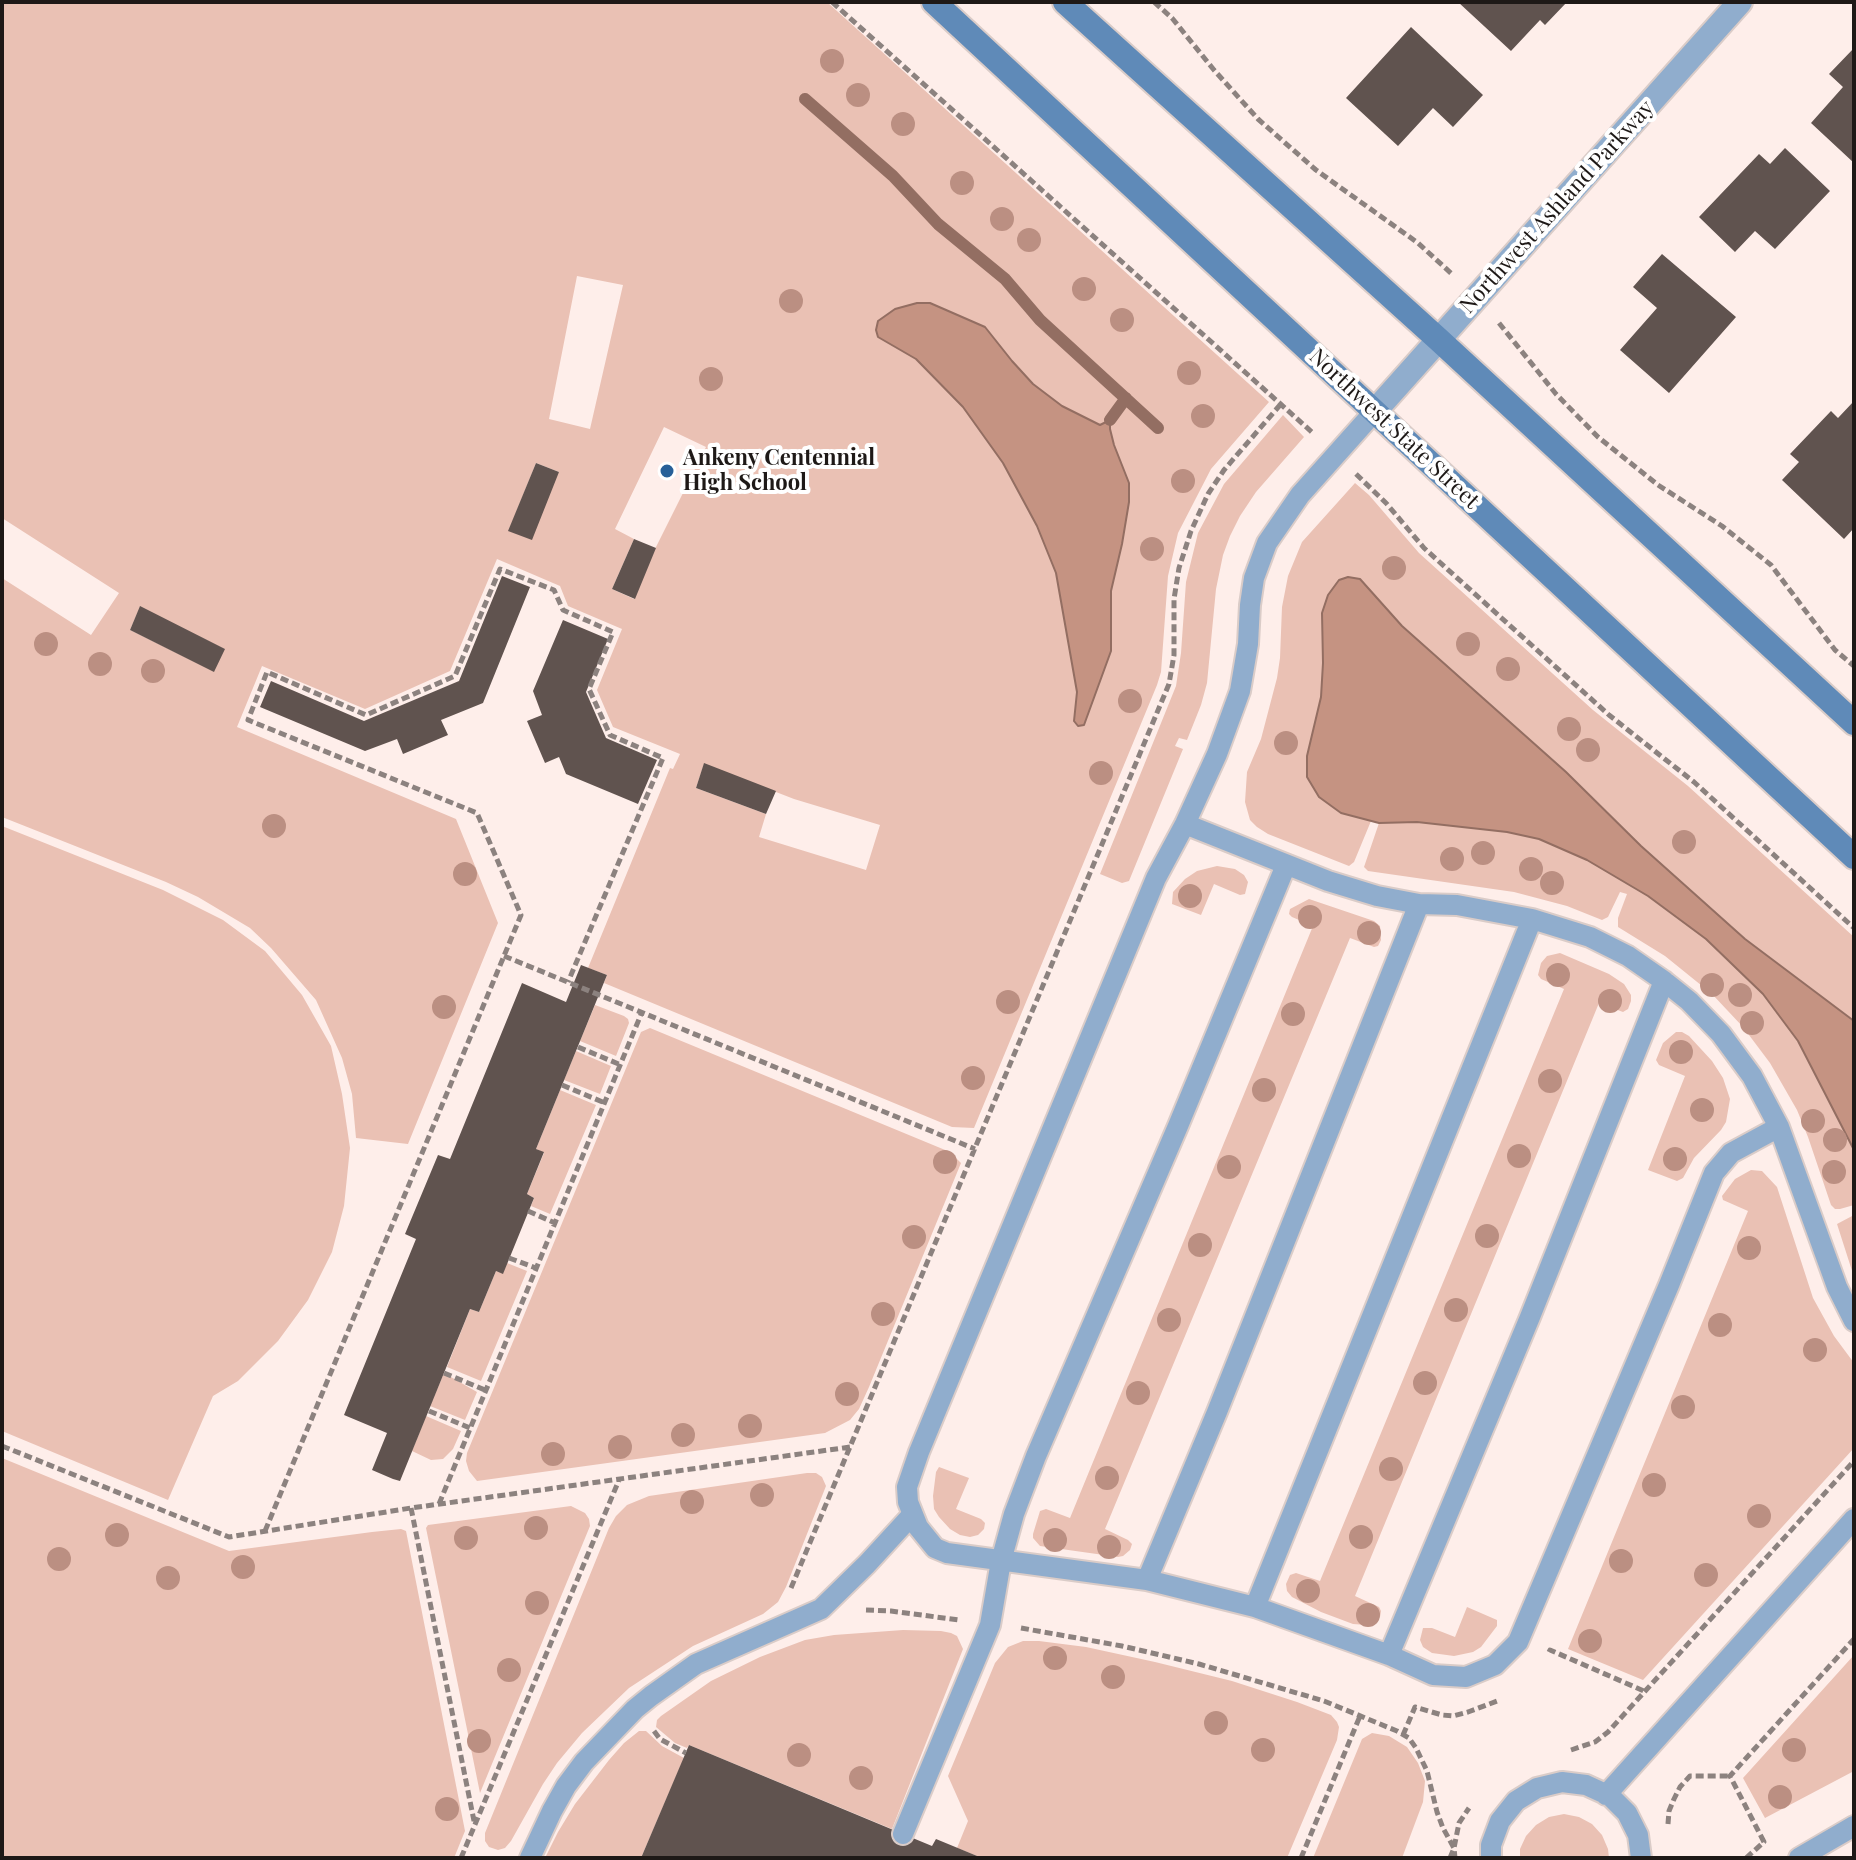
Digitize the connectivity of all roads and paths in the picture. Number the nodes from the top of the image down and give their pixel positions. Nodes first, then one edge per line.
1 (934, 2) edge
2 (1065, 2) edge
3 (1154, 2) edge
4 (1740, 2) edge
5 (1476, 296) junction
6 (1438, 339) junction
7 (1280, 405) dead end
8 (1375, 411) junction
9 (1854, 666) edge
10 (1854, 723) edge
11 (1185, 824) junction
12 (1854, 857) edge
13 (1286, 865) junction
14 (1419, 904) junction
15 (1532, 919) junction
16 (504, 956) junction
17 (1664, 981) junction
18 (568, 982) junction
19 (642, 1012) junction
20 (578, 1047) dead end
21 (621, 1065) junction
22 (562, 1085) dead end
23 (605, 1103) junction
24 (1779, 1127) junction
25 (975, 1149) junction
26 (528, 1211) dead end
27 (555, 1223) junction
28 (509, 1258) dead end
29 (536, 1268) junction
30 (1854, 1321) edge
31 (444, 1373) dead end
32 (485, 1390) junction
33 (429, 1411) dead end
34 (470, 1428) junction
35 (2, 1446) edge
36 (851, 1446) junction
37 (1854, 1461) edge
38 (619, 1480) junction
39 (438, 1505) junction
40 (411, 1508) junction
41 (912, 1515) junction
42 (1854, 1519) edge
43 (265, 1531) junction
44 (1001, 1561) junction
45 (1147, 1580) junction
46 (1255, 1607) junction
47 (821, 1609) junction
48 (990, 1625) junction
49 (774, 1630) junction
50 (1854, 1639) edge
51 (1389, 1655) junction
52 (1360, 1716) junction
53 (1561, 1753) dead end
54 (1730, 1776) junction
55 (1606, 1795) junction
56 (1477, 1798) dead end
57 (475, 1824) junction
58 (1854, 1826) edge
59 (903, 1834) dead end
60 (1669, 1834) dead end
61 (1454, 1848) junction
62 (461, 1858) edge
63 (530, 1858) edge
64 (1301, 1858) edge
65 (1452, 1858) edge
66 (1491, 1858) edge
67 (1641, 1858) edge
68 (1746, 1858) edge
69 (1799, 1858) edge

1 - 8 main road, Northwest State Street
2 - 6 main road
3 - 5 path
4 - 5 street, Northwest Ashland Parkway
5 - 6 street, Northwest Ashland Parkway
5 - 9 path
6 - 8 street, Northwest Ashland Parkway
6 - 10 main road
7 - 25 path
8 - 11 lane
8 - 12 main road, Northwest State Street
11 - 13 lane
11 - 41 lane
13 - 14 lane
13 - 44 lane
14 - 15 lane
14 - 45 lane
15 - 17 lane
15 - 46 lane
16 - 18 path
16 - 18 path
16 - 43 path
17 - 24 lane
17 - 51 lane
18 - 19 path
19 - 21 path
19 - 25 path
20 - 21 path
21 - 23 path
22 - 23 path
23 - 27 path
24 - 30 lane
24 - 51 lane
25 - 36 path
26 - 27 path
27 - 29 path
28 - 29 path
29 - 32 path
31 - 32 path
32 - 34 path
33 - 34 path
34 - 39 path
35 - 43 path
36 - 38 path
36 - 49 path
37 - 53 path
38 - 39 path
38 - 57 path
39 - 40 path
40 - 43 path
40 - 57 path
41 - 44 lane
41 - 47 lane
42 - 55 lane
44 - 45 lane
44 - 48 lane
45 - 46 lane
46 - 51 lane
47 - 48 path
47 - 49 lane
48 - 52 path
48 - 59 lane
49 - 63 lane
50 - 54 path
52 - 61 path
52 - 64 path
54 - 60 path
54 - 68 path
55 - 66 lane
55 - 67 lane
56 - 61 path
57 - 62 path
58 - 69 lane
61 - 65 path

